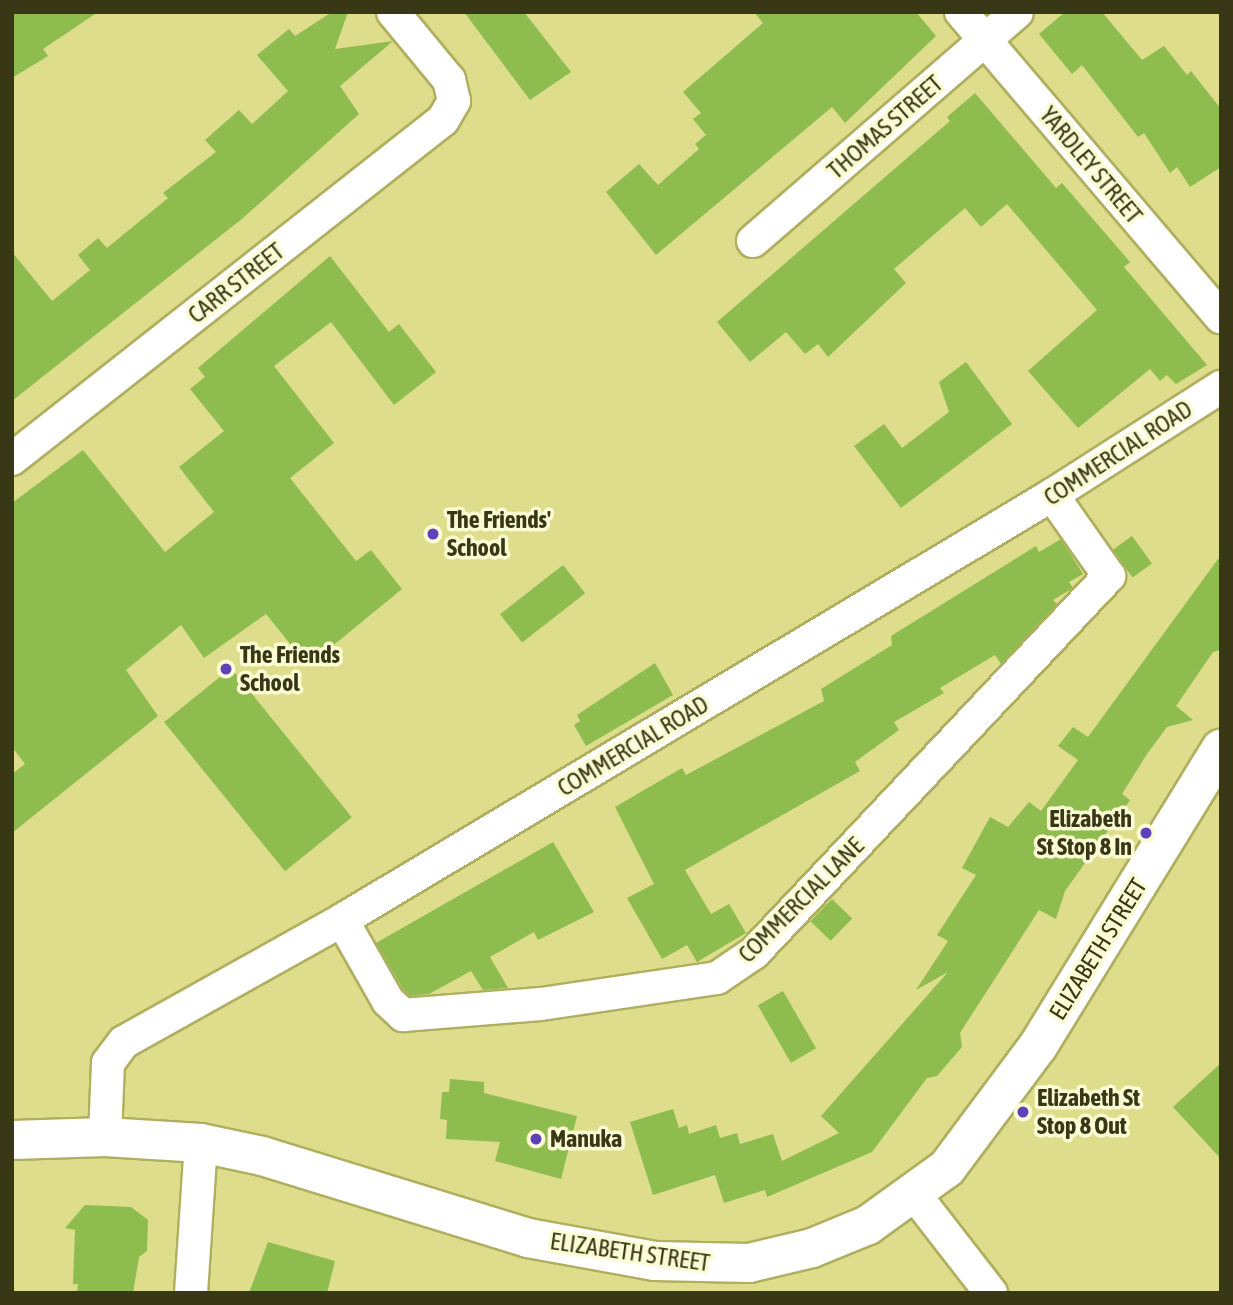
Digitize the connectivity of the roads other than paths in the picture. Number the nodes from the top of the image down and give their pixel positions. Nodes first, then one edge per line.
1 (393, 12) edge
2 (961, 12) edge
3 (1017, 12) edge
4 (985, 40) junction
5 (753, 241) dead end
6 (1221, 317) edge
7 (1221, 387) edge
8 (12, 459) edge
9 (1052, 495) junction
10 (1221, 749) edge
11 (342, 920) junction
12 (105, 1137) junction
13 (12, 1140) edge
14 (201, 1143) junction
15 (915, 1195) junction
16 (191, 1293) edge
17 (991, 1293) edge

1 - 8 street, CARR STREET
2 - 4 street, YARDLEY STREET
3 - 4 street, THOMAS STREET
4 - 5 street, THOMAS STREET
4 - 6 street, YARDLEY STREET
7 - 9 street, COMMERCIAL ROAD
9 - 11 street, COMMERCIAL ROAD
9 - 11 street, COMMERCIAL LANE
10 - 15 main road, ELIZABETH STREET
11 - 12 street, COMMERCIAL ROAD
12 - 13 main road, ELIZABETH STREET
12 - 14 main road, ELIZABETH STREET
14 - 15 main road, ELIZABETH STREET
14 - 16 street
15 - 17 street

